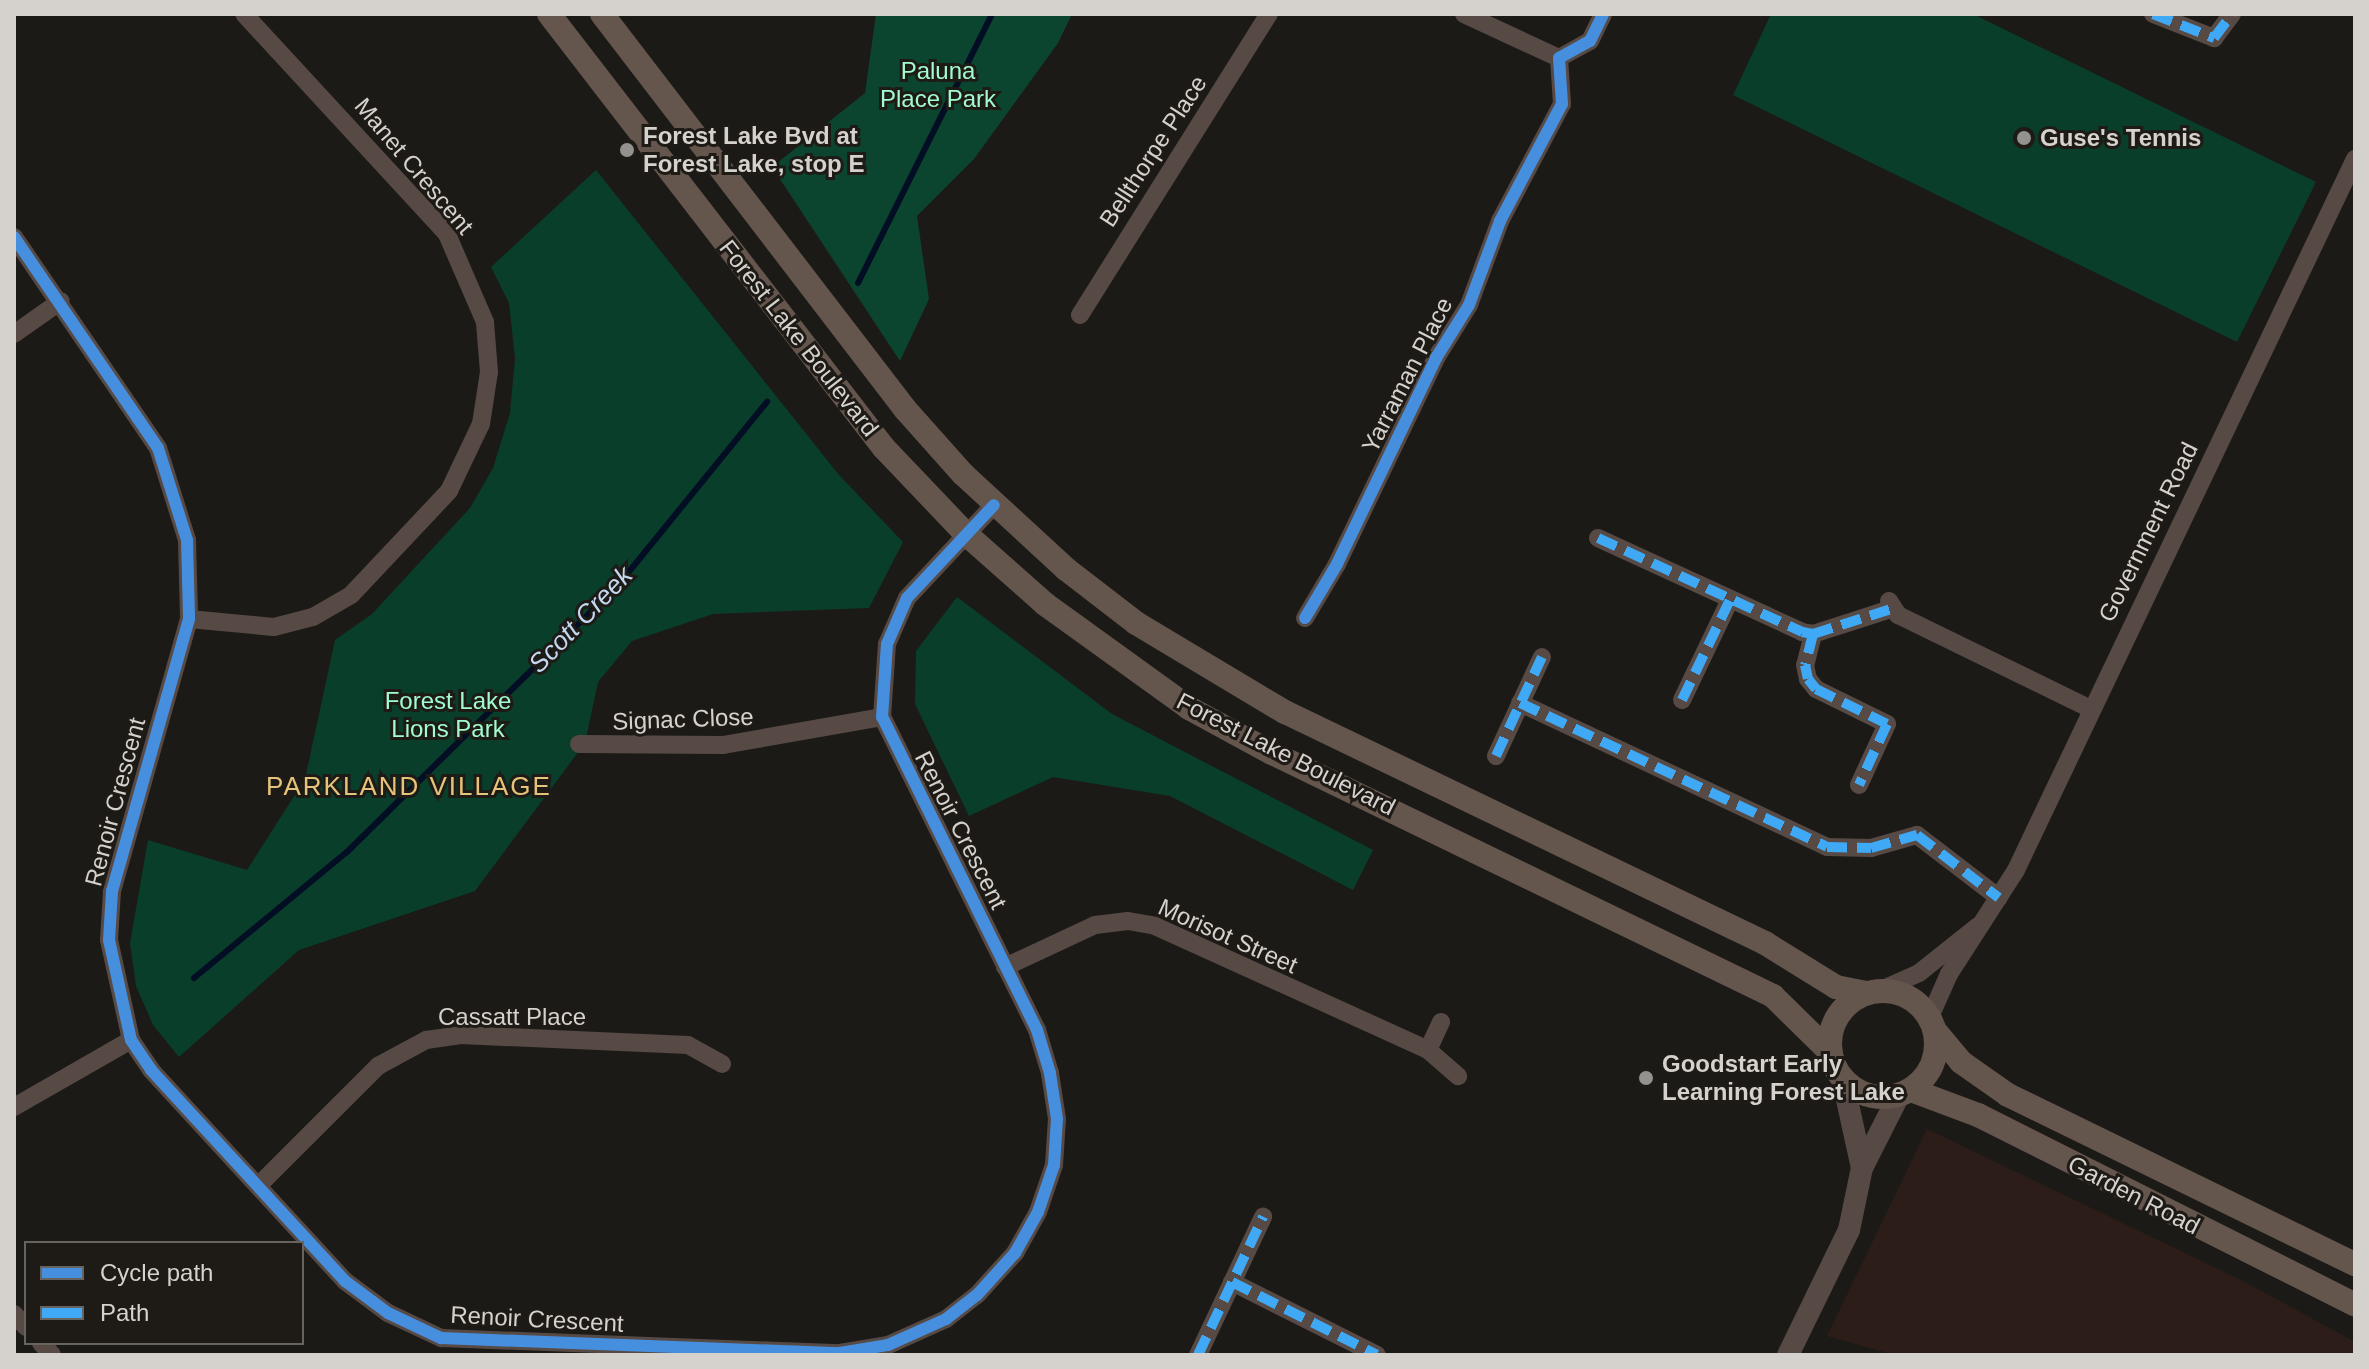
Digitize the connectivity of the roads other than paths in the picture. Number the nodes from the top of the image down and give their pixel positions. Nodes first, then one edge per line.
1 (244, 14) edge
2 (549, 14) edge
3 (602, 14) edge
4 (1269, 14) edge
5 (1464, 14) edge
6 (1603, 14) edge
7 (2153, 14) edge
8 (2232, 14) edge
9 (1559, 58) junction
10 (2355, 159) edge
11 (14, 237) edge
12 (61, 301) junction
13 (1080, 315) dead end
14 (14, 334) edge
15 (994, 505) junction
16 (966, 534) junction
17 (1598, 538) dead end
18 (1730, 600) junction
19 (1305, 618) dead end
20 (189, 619) junction
21 (1813, 634) junction
22 (1542, 657) dead end
23 (1682, 700) dead end
24 (1520, 703) junction
25 (2091, 709) junction
26 (882, 717) junction
27 (579, 744) dead end
28 (1496, 756) dead end
29 (1859, 785) dead end
30 (1999, 898) junction
31 (1980, 925) junction
32 (1005, 967) junction
33 (1874, 992) junction
34 (1441, 1022) dead end
35 (1933, 1025) junction
36 (131, 1040) junction
37 (1428, 1050) junction
38 (1831, 1053) junction
39 (722, 1064) dead end
40 (1458, 1076) dead end
41 (1842, 1077) junction
42 (1905, 1092) junction
43 (14, 1107) edge
44 (1862, 1168) junction
45 (258, 1186) junction
46 (1263, 1217) dead end
47 (2355, 1264) edge
48 (1232, 1282) junction
49 (2355, 1305) edge
50 (439, 1347) edge
51 (639, 1350) edge
52 (1198, 1355) edge
53 (1377, 1355) edge
54 (1788, 1355) edge

1 - 20 street, Manet Crescent
2 - 16 main road, Forest Lake Boulevard
3 - 15 main road, Forest Lake Boulevard
4 - 13 street, Bellthorpe Place
5 - 9 street
6 - 9 street
7 - 8 street
9 - 19 street, Yarraman Place
10 - 25 street, Government Road
11 - 12 street, Renoir Crescent
12 - 14 street
12 - 20 street, Renoir Crescent
15 - 16 street, Renoir Crescent
15 - 33 main road, Forest Lake Boulevard
16 - 26 street, Renoir Crescent
16 - 38 main road, Forest Lake Boulevard
17 - 18 street
18 - 21 street
18 - 23 street
20 - 36 street, Renoir Crescent
21 - 25 street
21 - 29 street
22 - 24 street
24 - 28 street
24 - 30 street
25 - 30 street, Government Road
26 - 27 street, Signac Close
26 - 32 street, Renoir Crescent
30 - 31 street, Government Road
31 - 33 street, Government Road
31 - 35 street, Government Road
32 - 37 street, Morisot Street
32 - 51 street, Renoir Crescent
33 - 35 main road
33 - 38 main road
34 - 37 street
35 - 42 main road
35 - 47 main road, Garden Road
36 - 43 street
36 - 45 street, Renoir Crescent
37 - 40 street, Morisot Street
38 - 41 main road
39 - 45 street, Cassatt Place
41 - 42 main road
41 - 44 street
42 - 44 street
42 - 49 main road, Garden Road
44 - 54 street
45 - 50 street, Renoir Crescent
46 - 48 street
48 - 52 street
48 - 53 street
50 - 51 street, Renoir Crescent

